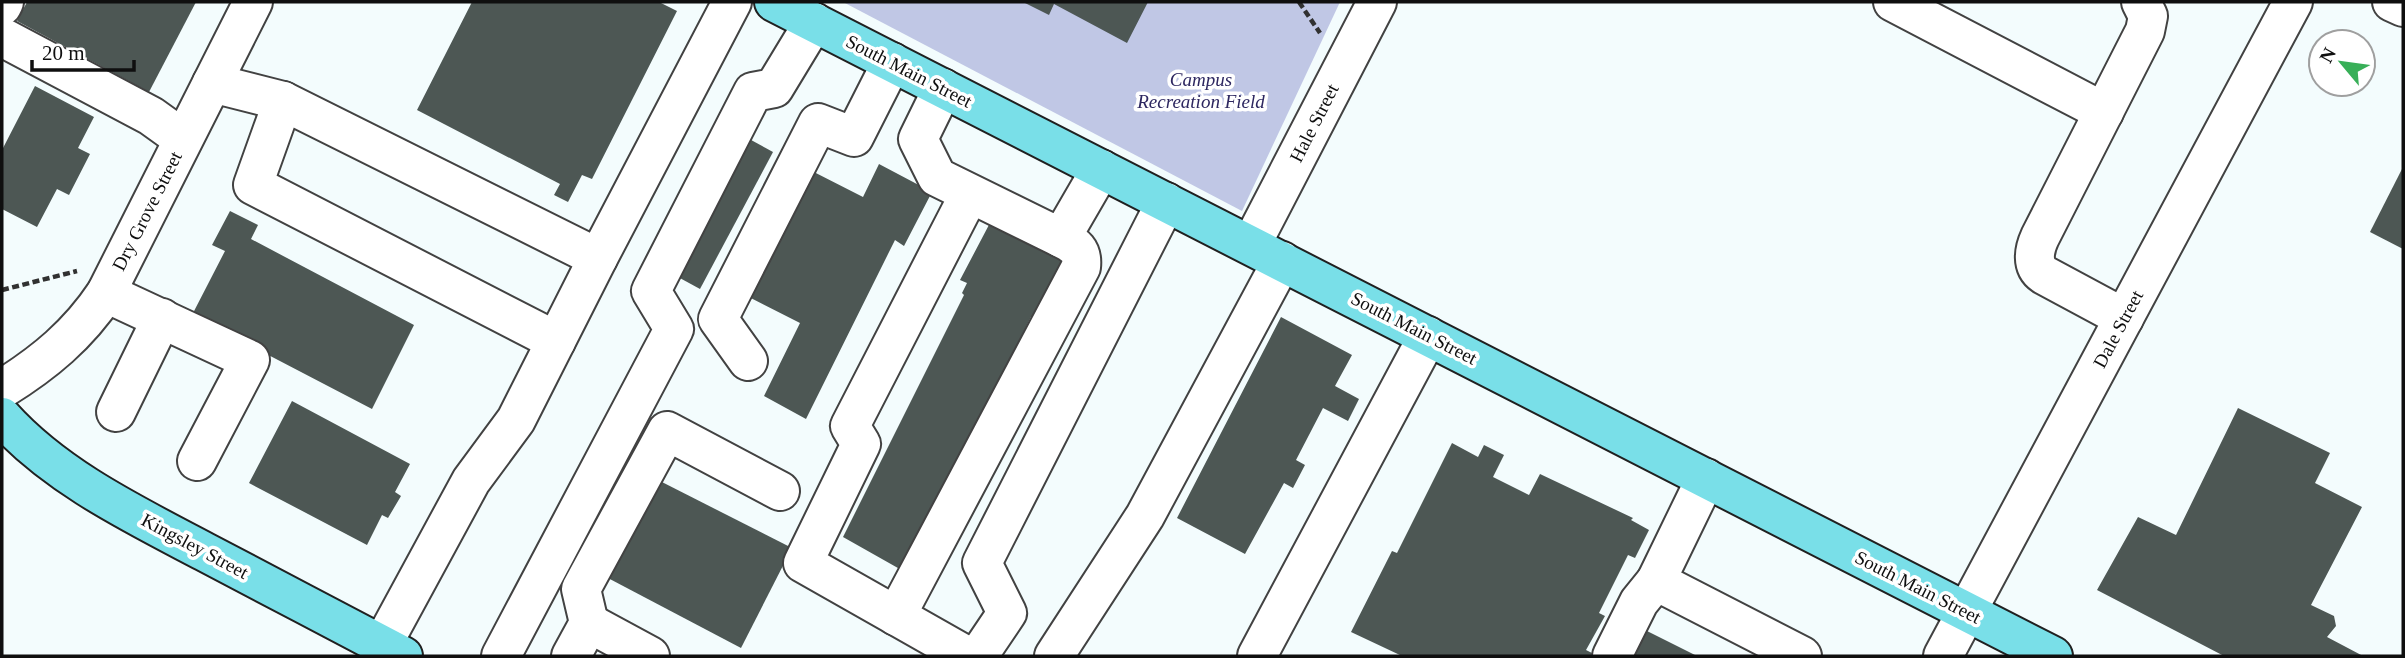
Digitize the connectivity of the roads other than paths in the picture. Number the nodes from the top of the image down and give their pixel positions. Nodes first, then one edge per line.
1 (253, 2) edge
2 (732, 2) edge
3 (774, 2) edge
4 (1377, 2) edge
5 (1893, 2) edge
6 (2141, 2) edge
7 (2293, 2) edge
8 (2392, 2) edge
9 (2403, 7) edge
10 (814, 22) junction
11 (4, 29) edge
12 (892, 62) junction
13 (212, 83) junction
14 (943, 88) junction
15 (283, 101) junction
16 (2104, 112) junction
17 (183, 139) junction
18 (1101, 169) junction
19 (969, 195) junction
20 (1166, 202) junction
21 (1061, 237) junction
22 (1266, 253) junction
23 (598, 258) junction
24 (92, 282) junction
25 (162, 318) junction
26 (2124, 318) junction
27 (1428, 336) junction
28 (556, 341) junction
29 (748, 361) dead end
30 (2, 389) edge
31 (116, 412) dead end
32 (2, 416) edge
33 (197, 461) dead end
34 (1706, 478) junction
35 (780, 491) dead end
36 (1656, 581) junction
37 (1966, 612) junction
38 (896, 616) junction
39 (589, 623) junction
40 (392, 651) edge
41 (2048, 655) edge
42 (501, 656) edge
43 (570, 656) edge
44 (650, 656) edge
45 (967, 656) edge
46 (978, 656) edge
47 (1054, 656) edge
48 (1257, 656) edge
49 (1612, 656) edge
50 (1802, 656) edge
51 (1943, 656) edge

1 - 13 street, Dry Grove Street
2 - 23 street
3 - 10 main road, South Main Street
4 - 22 street, Hale Street
5 - 16 street
6 - 16 street
7 - 26 street, Dale Street
8 - 9 street
10 - 12 main road, South Main Street
10 - 42 street
11 - 17 street
12 - 14 main road, South Main Street
12 - 29 street
13 - 15 street
13 - 17 street, Dry Grove Street
14 - 18 main road, South Main Street
14 - 19 street
15 - 23 street
15 - 28 street
16 - 26 street
17 - 24 street, Dry Grove Street
18 - 20 main road, South Main Street
18 - 21 street
19 - 21 street
19 - 38 street
20 - 22 main road, South Main Street
20 - 46 street
21 - 38 street
22 - 27 main road, South Main Street
22 - 47 street, Hale Street
23 - 28 street
24 - 25 street
24 - 30 street, Dry Grove Street
25 - 31 street
25 - 33 street
26 - 37 street, Dale Street
27 - 34 main road, South Main Street
27 - 48 street
28 - 40 street
32 - 40 main road, Kingsley Street
34 - 36 street
34 - 37 main road, South Main Street
35 - 39 street
36 - 49 street
36 - 50 street
37 - 41 main road, South Main Street
37 - 51 street, Dale Street
38 - 45 street
39 - 43 street
39 - 44 street

